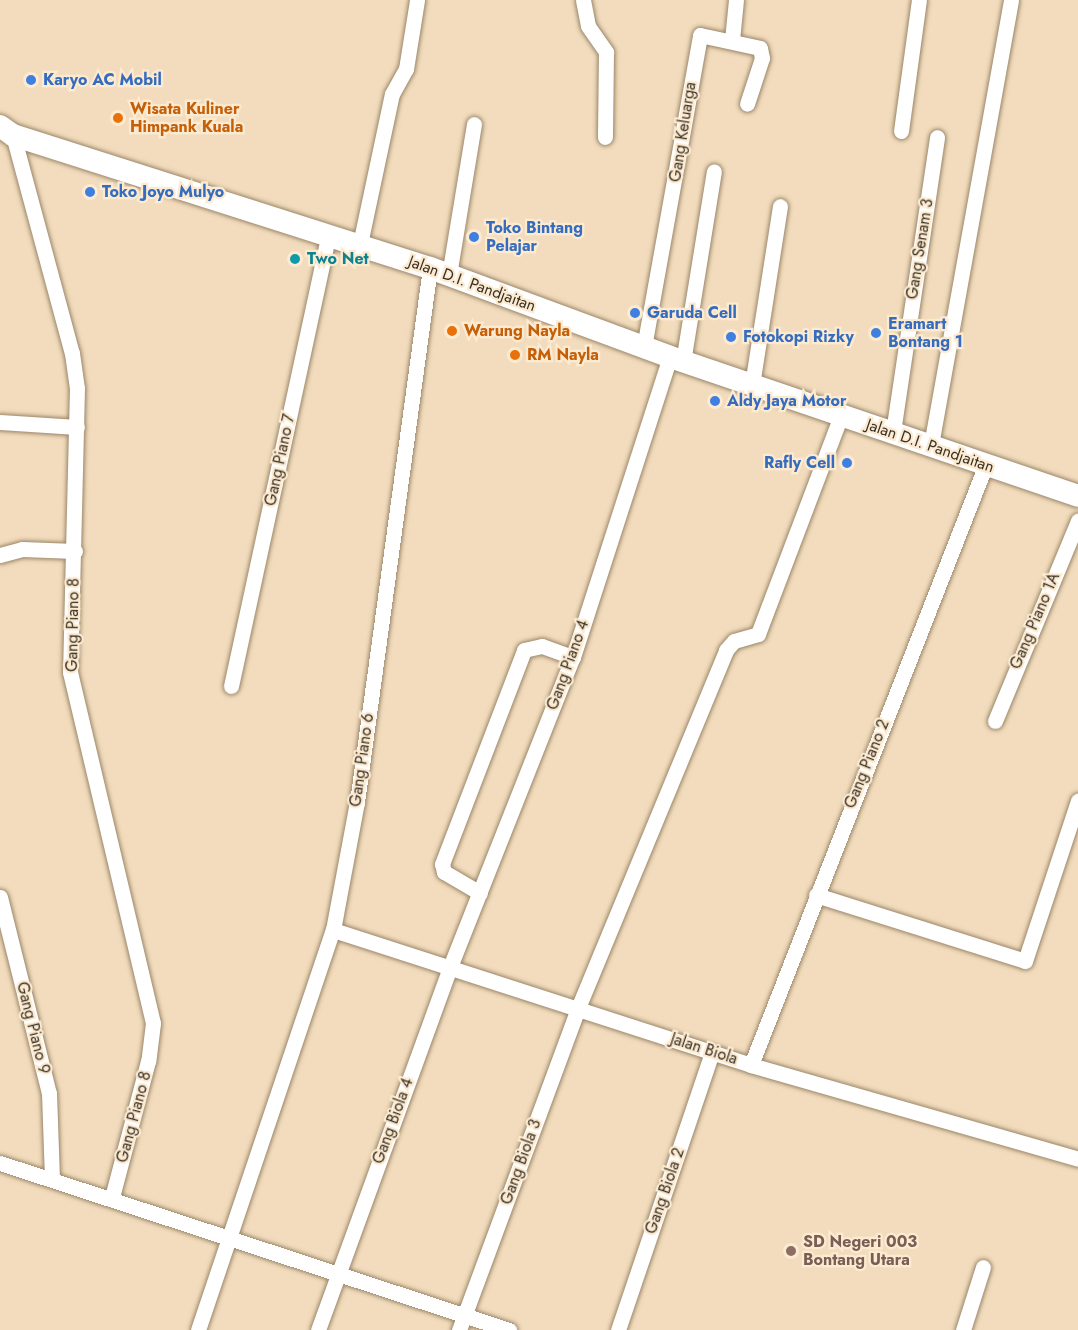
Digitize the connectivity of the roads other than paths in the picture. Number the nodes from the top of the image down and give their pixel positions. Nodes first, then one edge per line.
1 (417, 0) edge
2 (583, 0) edge
3 (736, 0) edge
4 (919, 0) edge
5 (1011, 0) edge
6 (732, 40) junction
7 (747, 104) dead end
8 (474, 124) dead end
9 (7, 130) edge
10 (901, 131) dead end
11 (604, 137) dead end
12 (937, 137) dead end
13 (714, 171) dead end
14 (780, 206) dead end
15 (329, 234) junction
16 (360, 244) junction
17 (440, 272) junction
18 (644, 347) junction
19 (676, 360) junction
20 (752, 385) junction
21 (841, 416) junction
22 (0, 422) edge
23 (77, 427) junction
24 (893, 432) junction
25 (931, 445) junction
26 (986, 464) junction
27 (1078, 496) edge
28 (1078, 521) edge
29 (75, 551) junction
30 (0, 555) edge
31 (573, 657) junction
32 (231, 686) dead end
33 (995, 721) dead end
34 (1078, 801) edge
35 (480, 893) junction
36 (816, 895) junction
37 (0, 897) edge
38 (333, 930) junction
39 (450, 967) junction
40 (578, 1008) junction
41 (712, 1053) junction
42 (751, 1065) junction
43 (1078, 1159) edge
44 (0, 1163) edge
45 (53, 1170) junction
46 (114, 1189) junction
47 (234, 1227) junction
48 (340, 1267) junction
49 (983, 1267) dead end
50 (465, 1314) edge
51 (198, 1330) edge
52 (318, 1330) edge
53 (509, 1330) edge
54 (618, 1330) edge
55 (963, 1330) edge

1 - 16 street
2 - 11 street
3 - 6 street
4 - 10 street
5 - 25 street
6 - 7 street, Gang Keluarga
6 - 18 street, Gang Keluarga
8 - 17 street, Gang Piano 6
9 - 15 main road, Jalan D.I. Pandjaitan
9 - 23 street, Gang Piano 8
12 - 24 street, Gang Senam 3
13 - 19 street, Gang Piano 4
14 - 20 street
15 - 16 main road, Jalan D.I. Pandjaitan
15 - 32 street, Gang Piano 7
16 - 17 main road, Jalan D.I. Pandjaitan
17 - 18 main road, Jalan D.I. Pandjaitan
17 - 38 street, Gang Piano 6
18 - 19 main road, Jalan D.I. Pandjaitan
19 - 20 main road, Jalan D.I. Pandjaitan
19 - 31 street, Gang Piano 4
20 - 21 main road, Jalan D.I. Pandjaitan
21 - 24 main road, Jalan D.I. Pandjaitan
21 - 40 street, Gang Biola 3
22 - 23 street
23 - 29 street, Gang Piano 8
24 - 25 main road, Jalan D.I. Pandjaitan
25 - 26 main road, Jalan D.I. Pandjaitan
26 - 27 main road, Jalan D.I. Pandjaitan
26 - 36 street, Gang Piano 2
28 - 33 street, Gang Piano 1A
29 - 30 street
29 - 46 street, Gang Piano 8
31 - 35 street, Gang Piano 4
31 - 35 street
34 - 36 street
35 - 39 street, Gang Piano 4
36 - 42 street, Gang Piano 2
37 - 45 street, Gang Piano 9
38 - 39 street, Jalan Biola
38 - 47 street, Gang Piano 6
39 - 40 street, Jalan Biola
39 - 48 street, Gang Biola 4
40 - 41 street, Jalan Biola
40 - 50 street, Gang Biola 3
41 - 42 street, Jalan Biola
41 - 54 street, Gang Biola 2
42 - 43 street, Jalan Biola
44 - 45 street
45 - 46 street
46 - 47 street
47 - 48 street
47 - 51 street, Gang Piano 6
48 - 50 street
48 - 52 street, Gang Biola 4
49 - 55 street
50 - 53 street

